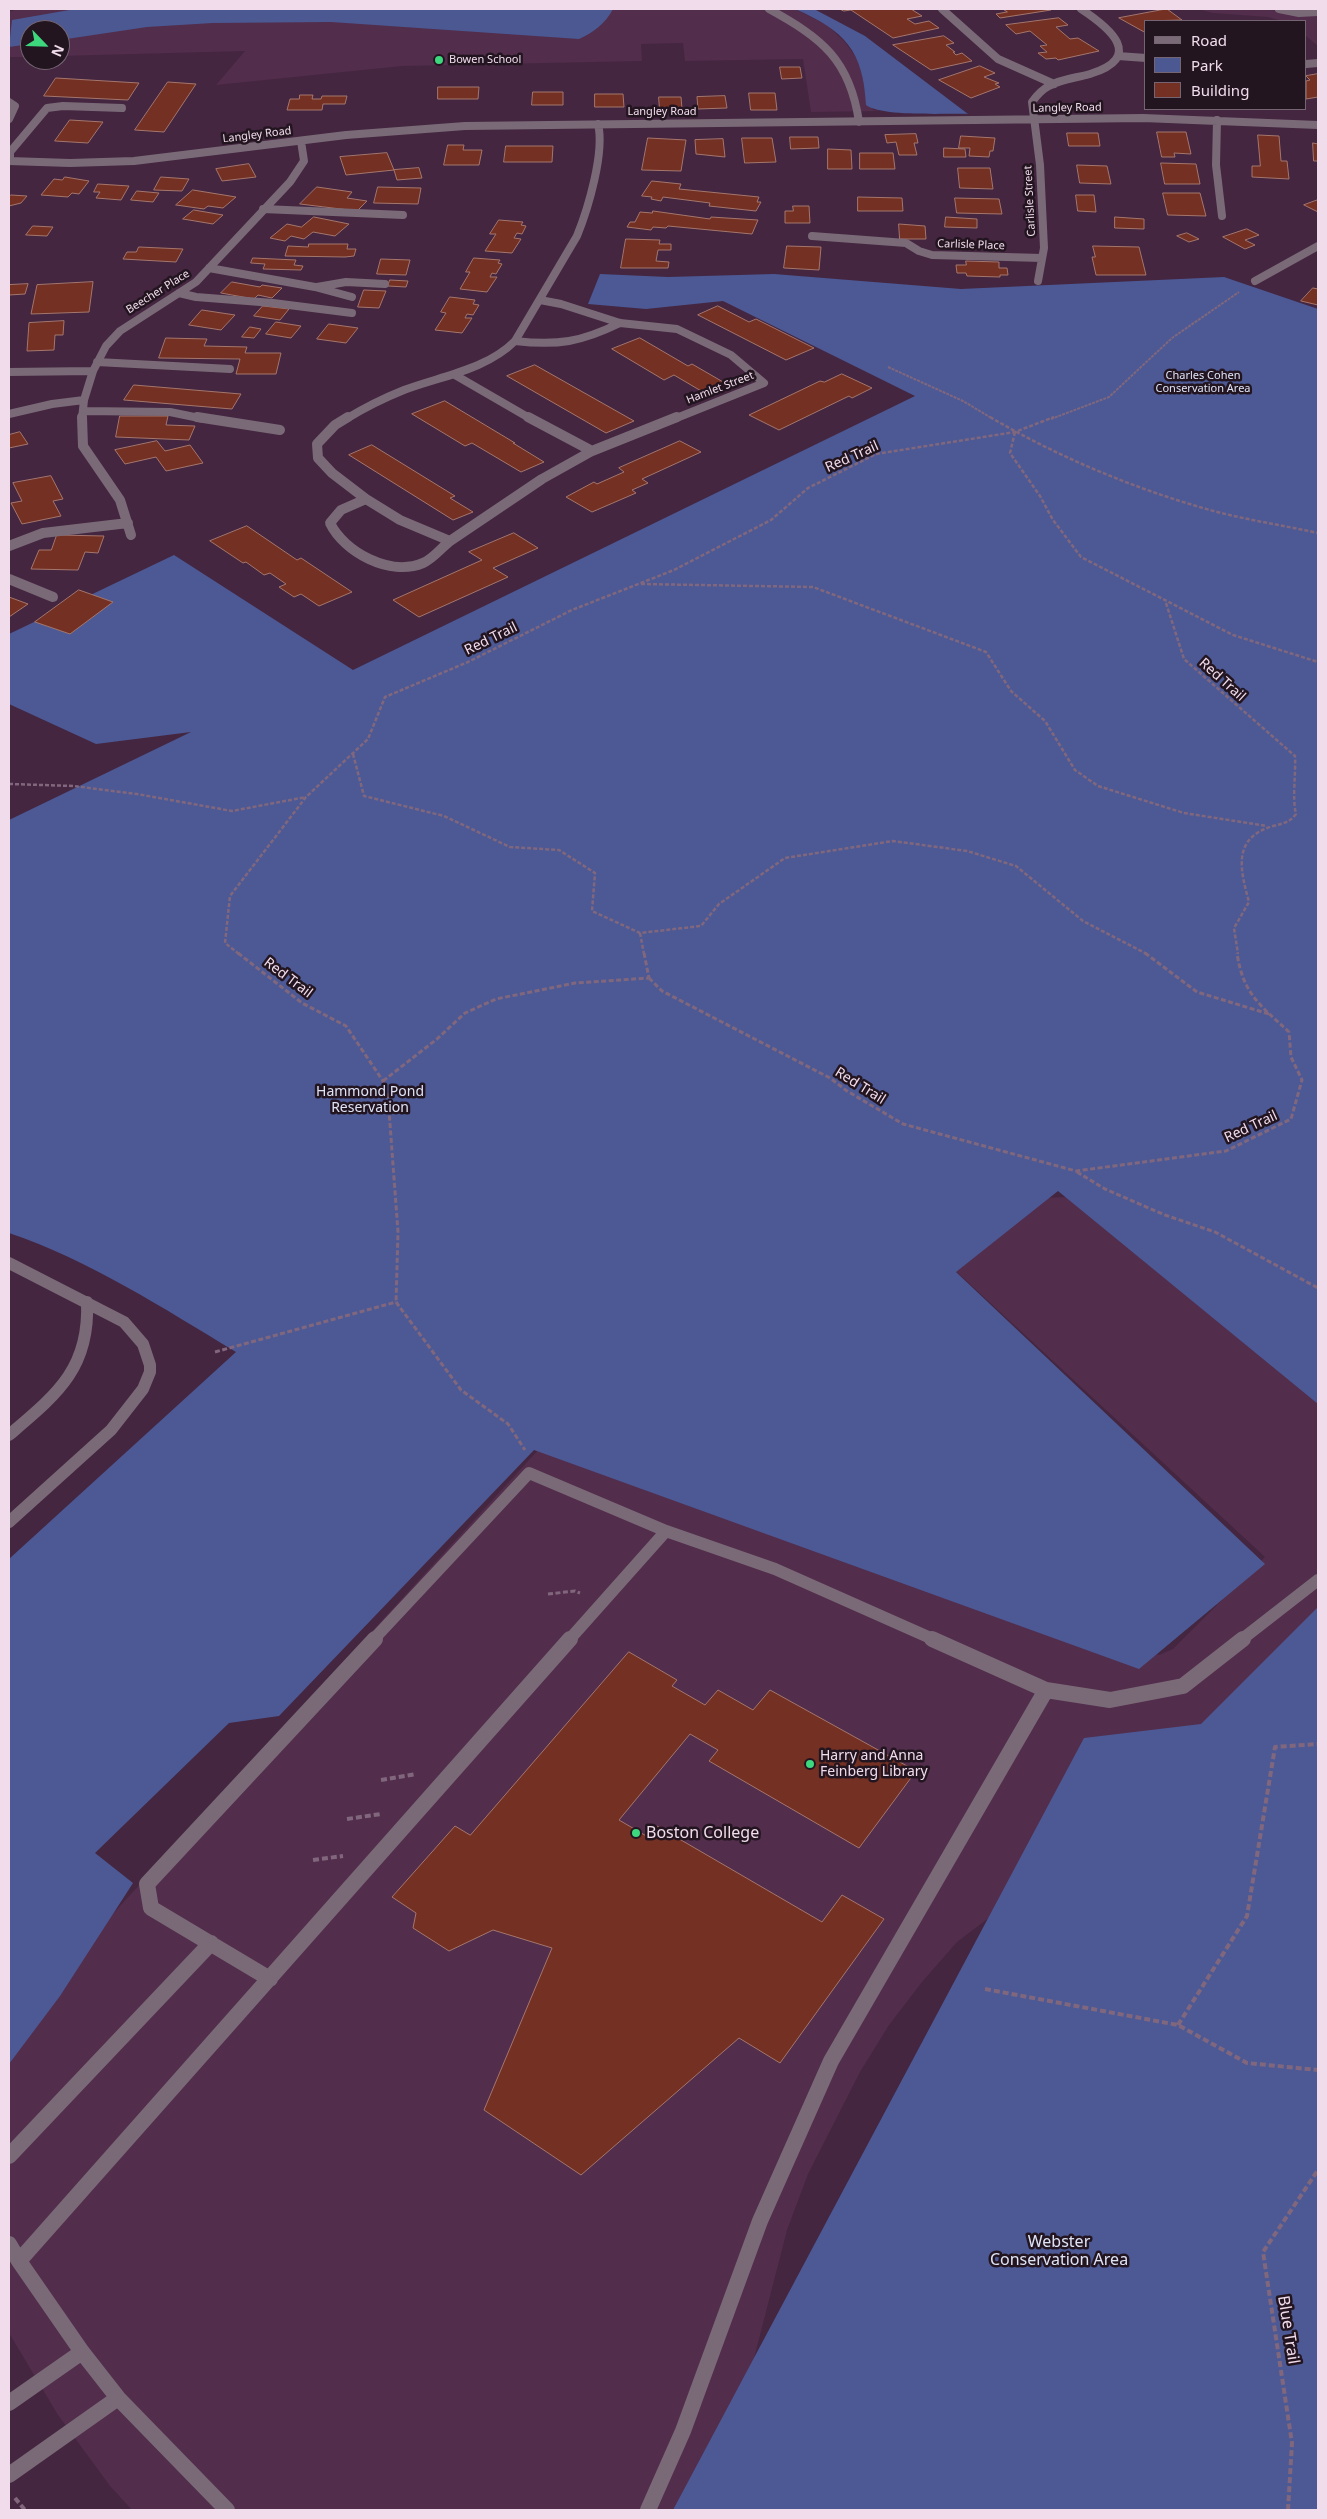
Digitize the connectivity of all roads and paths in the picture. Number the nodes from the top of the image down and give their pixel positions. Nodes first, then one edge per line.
1 (769, 9) edge
2 (942, 9) edge
3 (1081, 9) edge
4 (1279, 9) edge
5 (1318, 12) edge
6 (1118, 56) junction
7 (1144, 58) edge
8 (1054, 84) junction
9 (9, 102) edge
10 (122, 108) dead end
11 (9, 119) edge
12 (1034, 119) junction
13 (1217, 120) junction
14 (859, 122) junction
15 (598, 124) junction
16 (1318, 126) edge
17 (301, 141) junction
18 (10, 161) edge
19 (263, 209) junction
20 (403, 215) dead end
21 (1222, 216) dead end
22 (812, 236) dead end
23 (1318, 246) edge
24 (1042, 258) junction
25 (209, 268) junction
26 (1038, 281) dead end
27 (1255, 281) joint
28 (385, 284) dead end
29 (315, 287) junction
30 (179, 293) junction
31 (352, 297) dead end
32 (540, 300) junction
33 (352, 313) dead end
34 (620, 323) junction
35 (515, 341) junction
36 (97, 362) junction
37 (888, 367) dead end
38 (230, 369) dead end
39 (92, 371) junction
40 (9, 372) edge
41 (455, 375) junction
42 (84, 400) junction
43 (83, 411) junction
44 (9, 414) edge
45 (280, 430) dead end
46 (1015, 432) junction
47 (592, 452) junction
48 (366, 499) junction
49 (128, 523) junction
50 (1318, 533) edge
51 (131, 536) dead end
52 (450, 541) junction
53 (9, 546) edge
54 (9, 579) edge
55 (639, 584) junction
56 (53, 597) dead end
57 (1166, 603) junction
58 (1318, 662) edge
59 (353, 754) junction
60 (9, 784) edge
61 (306, 797) junction
62 (1268, 826) junction
63 (640, 933) junction
64 (649, 978) junction
65 (1270, 1014) junction
66 (383, 1081) junction
67 (1076, 1171) junction
68 (9, 1264) edge
69 (1318, 1288) edge
70 (87, 1302) junction
71 (396, 1302) junction
72 (215, 1352) dead end
73 (9, 1435) edge
74 (529, 1473) junction
75 (9, 1522) edge
76 (666, 1531) junction
77 (1318, 1580) edge
78 (575, 1591) dead end
79 (548, 1594) dead end
80 (1046, 1690) junction
81 (1318, 1744) edge
82 (420, 1773) dead end
83 (381, 1780) dead end
84 (385, 1813) dead end
85 (347, 1819) dead end
86 (348, 1855) dead end
87 (313, 1860) dead end
88 (211, 1943) junction
89 (270, 1979) junction
90 (985, 1989) dead end
91 (1178, 2025) junction
92 (1318, 2070) edge
93 (9, 2156) edge
94 (1318, 2170) edge
95 (9, 2244) edge
96 (19, 2262) junction
97 (82, 2352) junction
98 (118, 2398) junction
99 (9, 2403) edge
100 (9, 2475) edge
101 (15, 2498) dead end
102 (25, 2510) edge
103 (227, 2510) edge
104 (648, 2510) edge
105 (1288, 2510) edge

1 - 14 street
2 - 8 street
3 - 6 street
4 - 5 street
6 - 7 street
6 - 8 street
8 - 12 street, Carlisle Street
9 - 11 street
10 - 18 street
12 - 13 street, Langley Road
12 - 14 street, Langley Road
12 - 24 street, Carlisle Street
13 - 16 street, Langley Road
13 - 21 street
14 - 15 street, Langley Road
15 - 17 street, Langley Road
15 - 32 street
17 - 18 street, Langley Road
17 - 19 street, Beecher Place
19 - 20 street
19 - 25 street, Beecher Place
22 - 24 street, Carlisle Place
23 - 27 street
24 - 26 street, Carlisle Street
25 - 29 street
25 - 30 street, Beecher Place
27 - 46 path, Red Trail
28 - 29 street
29 - 31 street
30 - 33 street
30 - 36 street, Beecher Place
32 - 34 street, Hamlet Street
32 - 35 street
34 - 35 street
34 - 47 street, Hamlet Street
35 - 41 street
36 - 38 street
36 - 39 street, Beecher Place
37 - 46 path
39 - 40 street
39 - 42 street, Beecher Place
41 - 47 street
41 - 48 street
42 - 43 street, Beecher Place
42 - 44 street
43 - 45 street
43 - 49 street, Beecher Place
46 - 50 path
46 - 55 path, Red Trail
46 - 57 path
47 - 52 street, Hamlet Street
48 - 52 street
48 - 52 street, Hamlet Street
49 - 51 street, Beecher Place
49 - 53 street
54 - 56 street
55 - 59 path, Red Trail
55 - 62 path
57 - 58 path
57 - 62 path, Red Trail
59 - 61 path, Red Trail
59 - 63 path
60 - 61 path
61 - 66 path, Red Trail
62 - 65 path, Red Trail
63 - 64 path
63 - 65 path
64 - 66 path
64 - 67 path, Red Trail
65 - 67 path, Red Trail
66 - 71 path, Red Trail
67 - 69 path
68 - 70 street
70 - 73 street
70 - 75 street
71 - 72 path
71 - 74 path
74 - 76 street
74 - 88 street
76 - 80 street
76 - 89 street
77 - 80 street
78 - 79 path
80 - 104 street
81 - 91 path
82 - 83 path
84 - 85 path
86 - 87 path
88 - 89 street
88 - 93 street
89 - 96 street
90 - 91 path
91 - 92 path
94 - 105 path, Blue Trail
95 - 96 street
96 - 97 street
97 - 98 street
97 - 99 street
98 - 100 street
98 - 103 street
101 - 102 path

